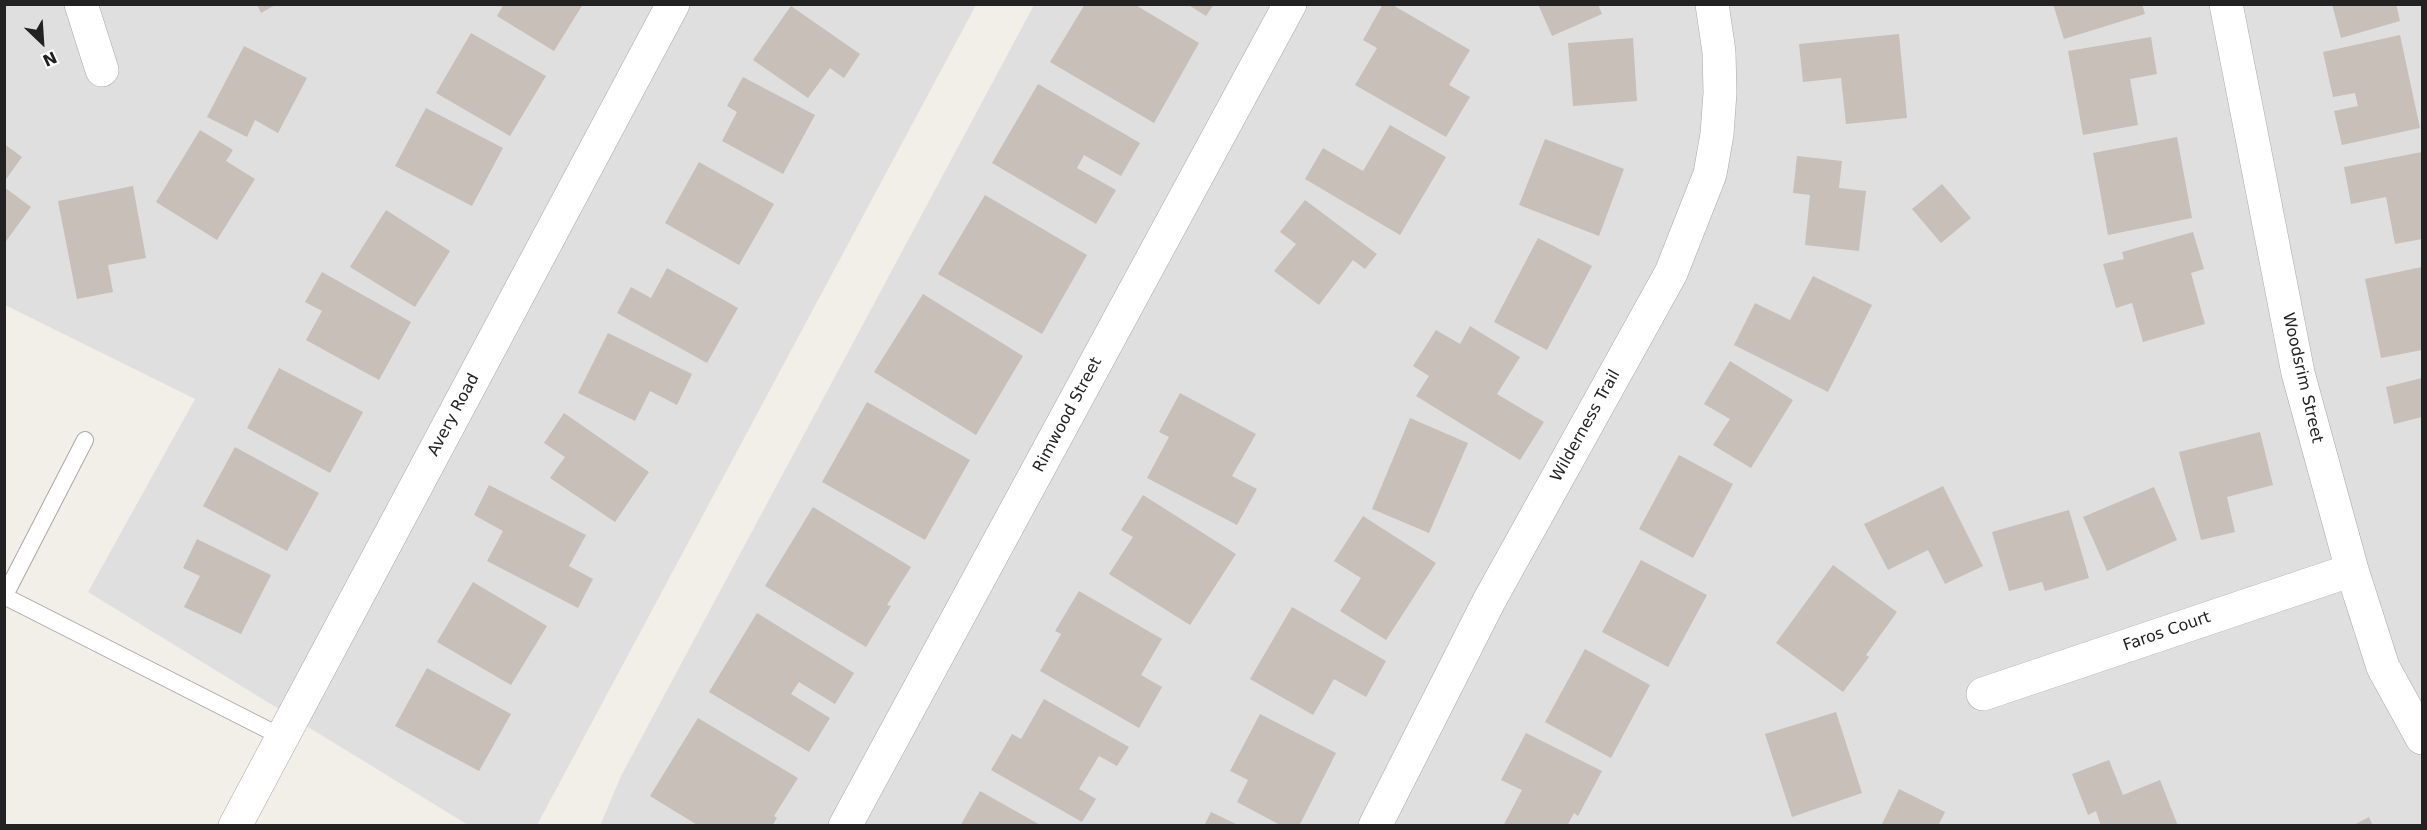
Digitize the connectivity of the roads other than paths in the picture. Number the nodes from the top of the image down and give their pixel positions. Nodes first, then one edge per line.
1 (81, 4) edge
2 (673, 4) edge
3 (1290, 4) edge
4 (1712, 4) edge
5 (2226, 4) edge
6 (102, 70) dead end
7 (85, 440) dead end
8 (2352, 570) junction
9 (5, 595) edge
10 (1983, 694) dead end
11 (282, 737) junction
12 (2422, 738) edge
13 (235, 825) edge
14 (845, 825) edge
15 (1375, 825) edge

1 - 6 street
2 - 11 street, Avery Road
3 - 14 street, Rimwood Street
4 - 15 street, Wilderness Trail
5 - 8 street, Woodsrim Street
7 - 9 lane
8 - 10 street, Faros Court
8 - 12 street, Woodsrim Street
9 - 11 lane
11 - 13 street, Avery Road

